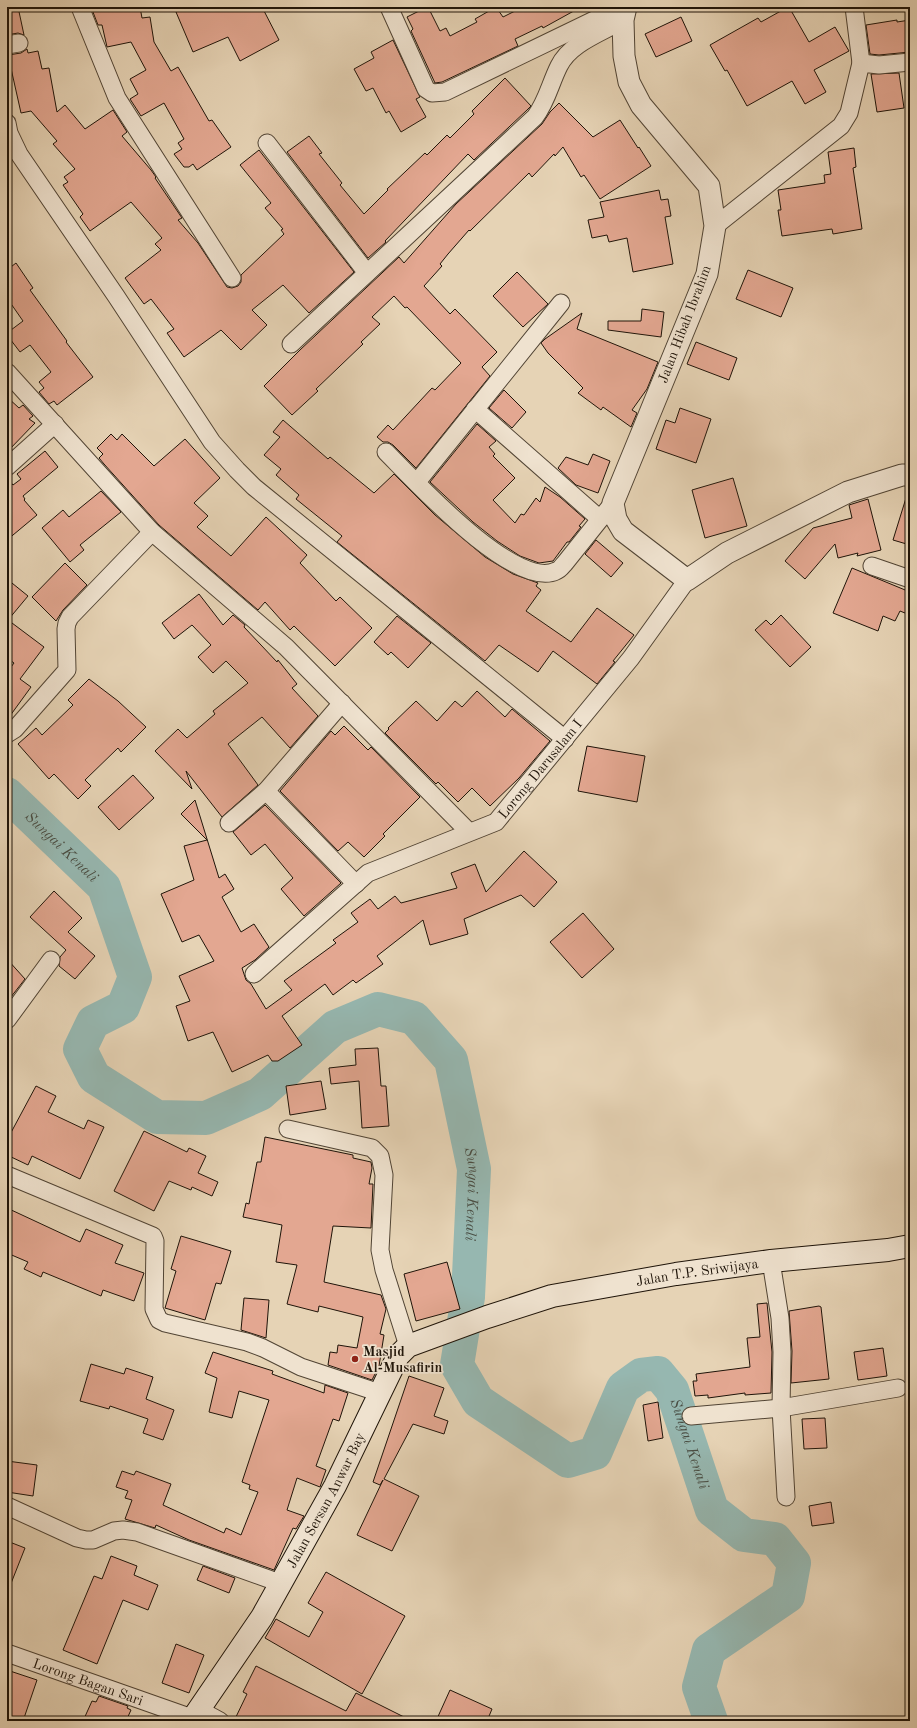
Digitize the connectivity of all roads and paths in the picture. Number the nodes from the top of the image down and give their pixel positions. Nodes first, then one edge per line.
1 (80, 7) edge
2 (388, 7) edge
3 (854, 7) edge
4 (623, 11) edge
5 (910, 62) edge
6 (861, 63) junction
7 (7, 123) edge
8 (267, 143) dead end
9 (715, 226) junction
10 (367, 273) junction
11 (232, 278) dead end
12 (561, 303) dead end
13 (292, 344) dead end
14 (7, 372) edge
15 (475, 409) junction
16 (55, 424) junction
17 (386, 452) dead end
18 (7, 468) edge
19 (910, 475) edge
20 (416, 482) junction
21 (607, 511) junction
22 (152, 532) junction
23 (872, 566) dead end
24 (910, 578) edge
25 (686, 580) junction
26 (342, 703) junction
27 (7, 734) edge
28 (565, 739) junction
29 (266, 791) junction
30 (229, 823) dead end
31 (469, 832) junction
32 (356, 884) junction
33 (51, 960) dead end
34 (254, 974) dead end
35 (7, 1020) edge
36 (288, 1129) dead end
37 (7, 1175) edge
38 (910, 1246) edge
39 (771, 1261) junction
40 (413, 1344) junction
41 (898, 1388) dead end
42 (380, 1393) junction
43 (782, 1408) junction
44 (692, 1416) dead end
45 (786, 1497) dead end
46 (7, 1506) edge
47 (280, 1583) junction
48 (7, 1653) edge
49 (194, 1716) edge
50 (220, 1721) edge

1 - 11 street
2 - 4 street
3 - 6 street
4 - 9 street, Jalan Hibah Ibrahim
4 - 10 street
5 - 6 street
6 - 9 street
7 - 28 street
8 - 10 street
9 - 21 street, Jalan Hibah Ibrahim
10 - 13 street
12 - 15 street
14 - 16 street
15 - 20 street
15 - 21 street
16 - 18 street
16 - 22 street
17 - 20 street
19 - 25 street
20 - 21 street
21 - 25 street
22 - 26 street
22 - 27 street
23 - 24 street
25 - 28 street, Lorong Darusalam I
26 - 29 street
26 - 31 street
28 - 31 street, Lorong Darusalam I
29 - 30 street
29 - 32 street
31 - 32 street, Lorong Darusalam I
32 - 34 street, Lorong Darusalam I
33 - 35 street
36 - 40 street
37 - 42 street
38 - 39 main road, Jalan T.P. Sriwijaya
39 - 40 main road, Jalan T.P. Sriwijaya
39 - 43 street
40 - 42 main road, Jalan Sersan Anwar Bay
41 - 43 street
42 - 47 main road, Jalan Sersan Anwar Bay
43 - 44 street
43 - 45 street
46 - 47 street
47 - 49 main road, Jalan Sersan Anwar Bay
48 - 49 street, Lorong Bagan Sari
49 - 50 street, Lorong Bagan Sari

